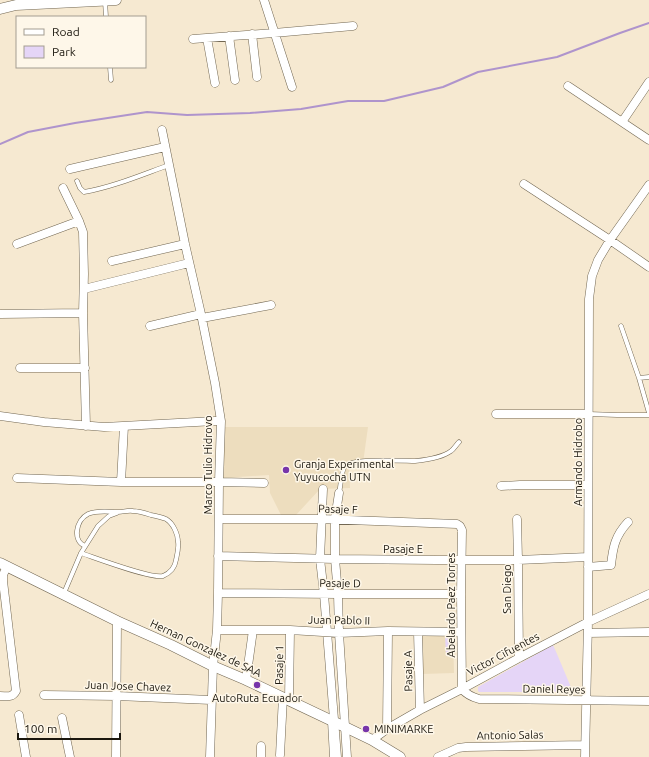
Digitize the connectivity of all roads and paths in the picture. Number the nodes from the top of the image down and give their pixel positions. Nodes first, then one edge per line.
1 (105, 0) edge
2 (116, 0) edge
3 (264, 0) edge
4 (0, 9) edge
5 (106, 16) edge
6 (353, 26) dead end
7 (274, 33) junction
8 (252, 34) junction
9 (229, 36) junction
10 (207, 38) junction
11 (193, 39) dead end
12 (110, 68) edge
13 (257, 77) dead end
14 (111, 80) dead end
15 (235, 80) dead end
16 (649, 82) edge
17 (215, 83) dead end
18 (568, 86) dead end
19 (292, 87) dead end
20 (622, 122) junction
21 (162, 130) dead end
22 (649, 140) edge
23 (166, 147) junction
24 (169, 165) junction
25 (70, 169) dead end
26 (77, 181) dead end
27 (524, 184) dead end
28 (649, 184) edge
29 (64, 188) dead end
30 (79, 221) junction
31 (610, 240) junction
32 (17, 244) dead end
33 (185, 244) junction
34 (112, 261) dead end
35 (189, 263) junction
36 (649, 267) edge
37 (84, 289) junction
38 (271, 305) dead end
39 (83, 313) junction
40 (0, 314) edge
41 (202, 316) junction
42 (150, 326) dead end
43 (621, 326) dead end
44 (20, 368) dead end
45 (84, 368) junction
46 (649, 377) edge
47 (639, 378) junction
48 (496, 414) dead end
49 (589, 414) junction
50 (649, 414) edge
51 (0, 416) edge
52 (221, 421) junction
53 (86, 426) junction
54 (124, 426) junction
55 (458, 442) dead end
56 (17, 478) dead end
57 (121, 482) junction
58 (219, 482) junction
59 (264, 484) dead end
60 (501, 486) dead end
61 (588, 486) junction
62 (323, 489) dead end
63 (339, 493) joint
64 (119, 512) junction
65 (219, 519) junction
66 (322, 519) junction
67 (335, 519) junction
68 (517, 520) dead end
69 (628, 522) dead end
70 (457, 524) joint
71 (86, 546) junction
72 (81, 553) junction
73 (218, 556) junction
74 (588, 557) junction
75 (320, 559) junction
76 (335, 559) junction
77 (462, 559) junction
78 (518, 560) junction
79 (4, 564) edge
80 (588, 567) junction
81 (218, 593) junction
82 (64, 594) junction
83 (324, 594) junction
84 (338, 594) junction
85 (461, 594) junction
86 (649, 594) edge
87 (117, 621) junction
88 (588, 622) junction
89 (217, 630) junction
90 (253, 630) junction
91 (290, 630) junction
92 (327, 632) junction
93 (388, 632) junction
94 (418, 632) junction
95 (462, 632) junction
96 (649, 632) edge
97 (339, 633) junction
98 (588, 633) junction
99 (519, 658) junction
100 (213, 666) junction
101 (246, 680) junction
102 (462, 689) junction
103 (44, 695) dead end
104 (0, 696) edge
105 (117, 696) junction
106 (286, 699) junction
107 (212, 700) junction
108 (586, 700) junction
109 (649, 701) edge
110 (420, 710) junction
111 (18, 715) dead end
112 (62, 718) dead end
113 (332, 722) junction
114 (345, 727) junction
115 (387, 729) junction
116 (372, 740) junction
117 (585, 744) junction
118 (262, 746) dead end
119 (280, 754) dead end
120 (26, 757) edge
121 (70, 757) edge
122 (116, 757) edge
123 (210, 757) edge
124 (261, 757) edge
125 (332, 757) edge
126 (337, 757) edge
127 (347, 757) edge
128 (400, 757) edge
129 (438, 757) edge
130 (585, 757) edge

1 - 2 street
1 - 4 street
1 - 5 lane
3 - 7 street
6 - 7 street
7 - 8 street
7 - 19 street
8 - 9 street
8 - 13 street
9 - 10 street
9 - 15 street
10 - 11 street
10 - 17 street
12 - 14 lane
16 - 20 street
18 - 20 street
20 - 22 street
21 - 23 street, Marco Tulio Hidrovo
23 - 24 street, Marco Tulio Hidrovo
23 - 25 street
24 - 26 lane
24 - 33 street, Marco Tulio Hidrovo
27 - 31 street
28 - 31 street, Armando Hidrobo
29 - 30 street
30 - 32 street
30 - 37 street
31 - 36 street
31 - 49 street, Armando Hidrobo
33 - 34 street
33 - 35 street, Marco Tulio Hidrovo
35 - 37 street
35 - 41 street, Marco Tulio Hidrovo
37 - 39 street
38 - 41 street
39 - 40 street
39 - 45 street
41 - 42 street
41 - 52 street, Marco Tulio Hidrovo
43 - 47 lane
44 - 45 street
45 - 53 street
46 - 47 lane
47 - 50 lane
48 - 49 street
49 - 50 lane
49 - 61 street, Armando Hidrobo
51 - 53 street
52 - 54 street
52 - 58 street, Marco Tulio Hidrovo
53 - 54 street
54 - 57 street
55 - 63 lane
56 - 57 street
57 - 58 street
58 - 59 street
58 - 65 street, Marco Tulio Hidrovo
60 - 61 street
61 - 74 street, Armando Hidrobo
62 - 66 street
63 - 67 street
64 - 71 lane
64 - 71 lane
64 - 72 lane
65 - 66 street, Pasaje F
65 - 73 street, Marco Tulio Hidrovo
66 - 67 street, Pasaje F
66 - 75 street
67 - 70 street, Pasaje F
67 - 76 street
68 - 78 street, San Diego
69 - 80 street
70 - 77 street, Abelardo Paez Torres
71 - 72 lane
72 - 82 lane
73 - 75 street, Pasaje E
73 - 81 street, Marco Tulio Hidrovo
74 - 78 street, Pasaje E
74 - 80 street, Armando Hidrobo
75 - 76 street, Pasaje E
75 - 83 street
76 - 77 street, Pasaje E
76 - 84 street
77 - 78 street, Pasaje E
77 - 85 street, Abelardo Paez Torres
78 - 99 street, San Diego
79 - 82 street, Hernan Gonzalez de SAA
79 - 104 street
80 - 88 street, Armando Hidrobo
81 - 83 street, Pasaje D
81 - 89 street, Marco Tulio Hidrovo
82 - 87 street, Hernan Gonzalez de SAA
83 - 84 street, Pasaje D
83 - 92 street
84 - 85 street, Pasaje D
84 - 97 street
85 - 95 street, Abelardo Paez Torres
86 - 88 street, Victor Cifuentes
87 - 100 street, Hernan Gonzalez de SAA
87 - 105 street
88 - 98 street, Armando Hidrobo
88 - 99 street, Victor Cifuentes
89 - 90 street, Juan Pablo II
89 - 100 street, Marco Tulio Hidrovo
90 - 91 street, Juan Pablo II
90 - 101 street
91 - 92 street, Juan Pablo II
91 - 106 street, Pasaje 1
92 - 97 street, Juan Pablo II
92 - 113 street
93 - 94 street, Juan Pablo II
93 - 97 street, Juan Pablo II
93 - 115 street
94 - 95 street, Juan Pablo II
94 - 110 street, Pasaje A
95 - 102 street, Abelardo Paez Torres
96 - 98 street
97 - 114 street
98 - 108 street, Armando Hidrobo
99 - 102 street, Victor Cifuentes
100 - 101 street, Hernan Gonzalez de SAA
100 - 107 street, Marco Tulio Hidrovo
101 - 106 street, Hernan Gonzalez de SAA
102 - 108 street, Daniel Reyes
102 - 110 street, Victor Cifuentes
103 - 105 street, Juan Jose Chavez
105 - 107 street, Juan Jose Chavez
105 - 122 street
106 - 113 street, Hernan Gonzalez de SAA
106 - 119 street, Pasaje 1
107 - 123 street, Marco Tulio Hidrovo
108 - 109 street, Daniel Reyes
108 - 117 street, Armando Hidrobo
110 - 115 street, Victor Cifuentes
111 - 120 street
112 - 121 street
113 - 114 street, Hernan Gonzalez de SAA
113 - 125 lane
113 - 126 street
114 - 116 street, Hernan Gonzalez de SAA
114 - 127 street
115 - 116 street, Victor Cifuentes
116 - 128 street, Hernan Gonzalez de SAA
117 - 129 street, Antonio Salas
117 - 130 street, Armando Hidrobo
118 - 124 street

